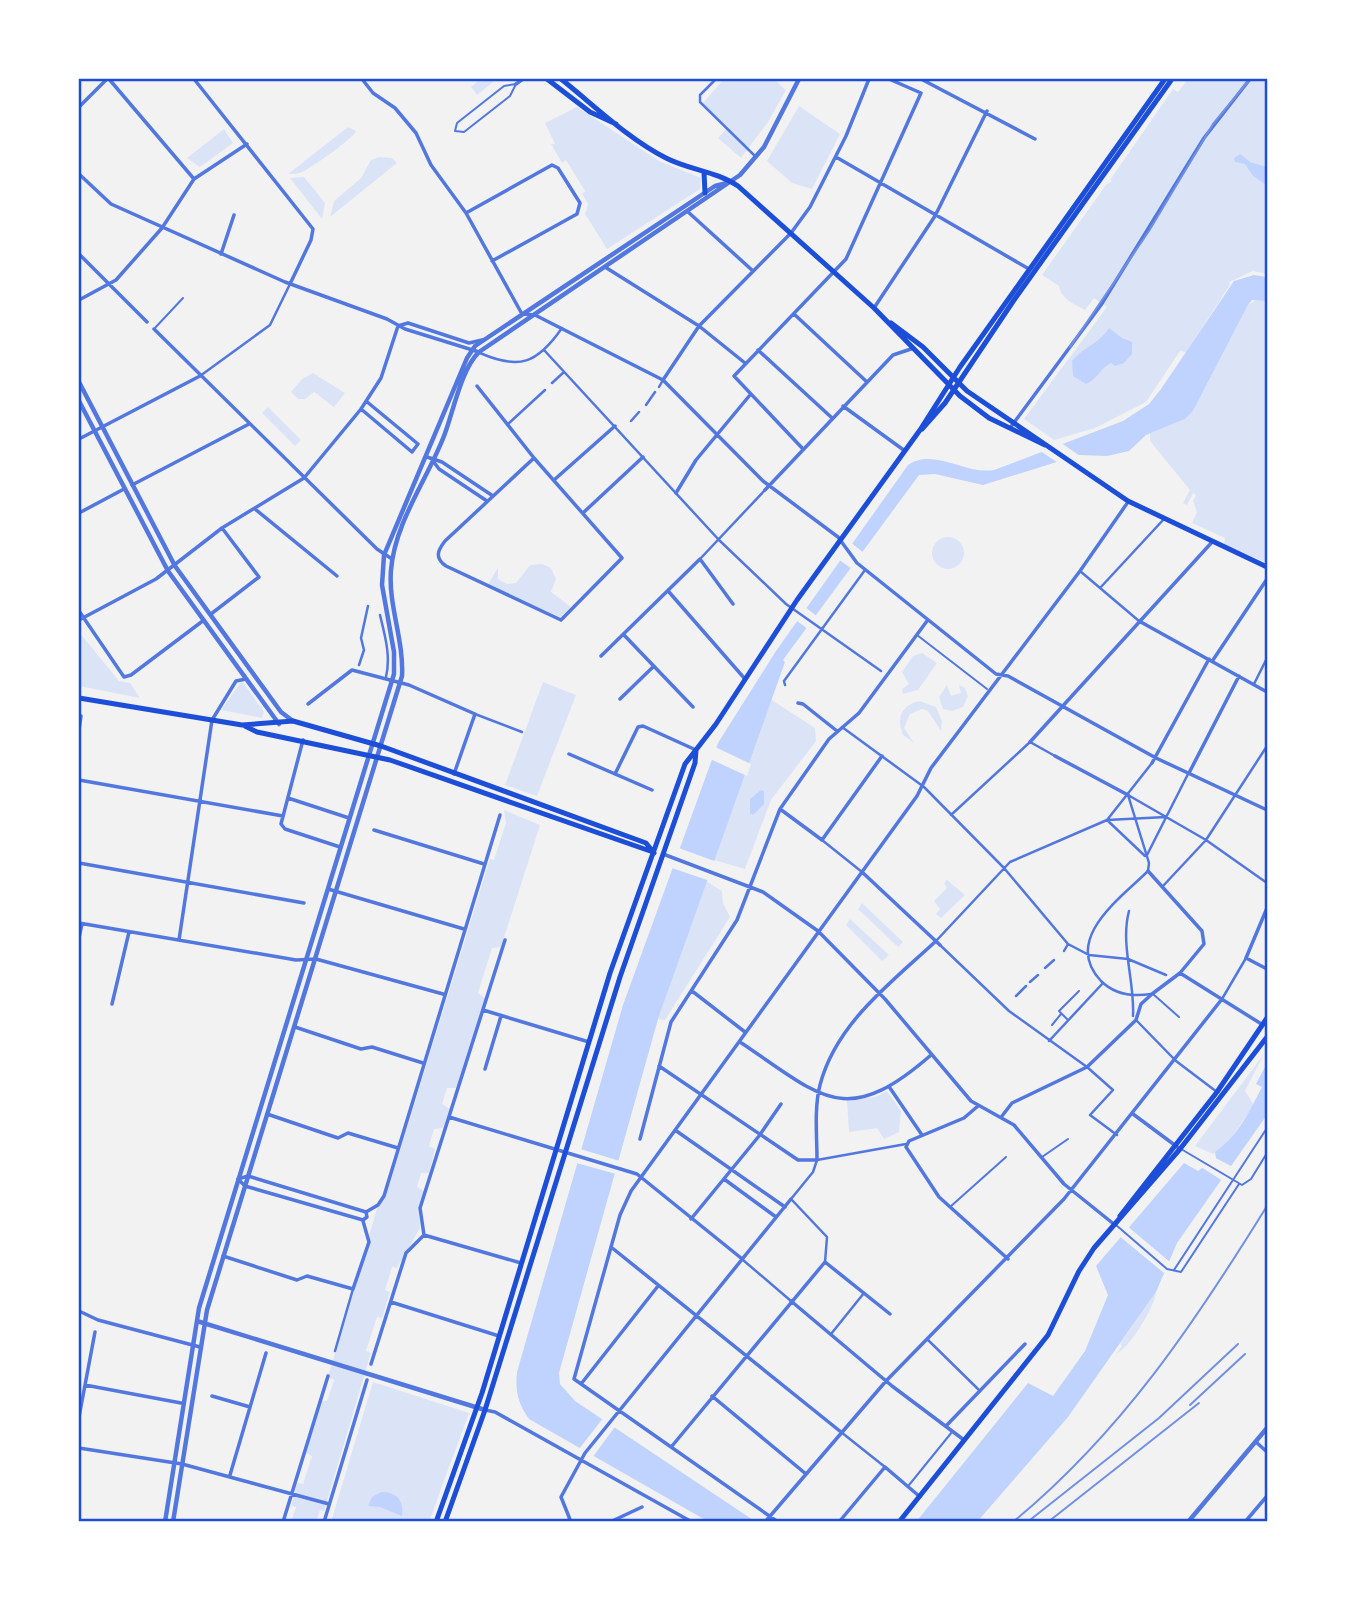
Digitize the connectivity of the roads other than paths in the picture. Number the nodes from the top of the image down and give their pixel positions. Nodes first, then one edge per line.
1 (108, 79) edge
2 (194, 79) edge
3 (362, 79) edge
4 (523, 79) edge
5 (547, 79) edge
6 (561, 79) edge
7 (716, 79) edge
8 (799, 79) edge
9 (869, 79) edge
10 (889, 79) edge
11 (925, 79) edge
12 (1165, 79) edge
13 (1172, 79) edge
14 (1250, 79) edge
15 (516, 84) junction
16 (79, 107) edge
17 (987, 111) junction
18 (616, 124) junction
19 (1035, 139) dead end
20 (247, 144) junction
21 (756, 157) junction
22 (836, 157) junction
23 (704, 172) junction
24 (79, 174) edge
25 (194, 179) junction
26 (731, 182) junction
27 (881, 185) junction
28 (705, 192) junction
29 (686, 210) junction
30 (466, 213) junction
31 (234, 215) dead end
32 (935, 216) junction
33 (162, 228) junction
34 (791, 233) junction
35 (79, 254) edge
36 (221, 254) junction
37 (492, 261) junction
38 (605, 267) junction
39 (1029, 269) junction
40 (753, 271) junction
41 (834, 272) junction
42 (290, 284) junction
43 (110, 285) junction
44 (183, 298) dead end
45 (79, 300) edge
46 (874, 308) junction
47 (793, 313) junction
48 (522, 314) junction
49 (535, 315) junction
50 (147, 322) dead end
51 (888, 322) junction
52 (400, 325) junction
53 (699, 326) junction
54 (562, 328) junction
55 (154, 330) joint
56 (482, 340) junction
57 (910, 346) junction
58 (544, 350) junction
59 (758, 350) junction
60 (470, 351) junction
61 (479, 352) junction
62 (746, 363) junction
63 (564, 372) junction
64 (200, 376) junction
65 (954, 376) junction
66 (663, 380) junction
67 (79, 382) edge
68 (867, 382) junction
69 (552, 383) dead end
70 (959, 383) junction
71 (949, 384) junction
72 (477, 386) dead end
73 (659, 387) dead end
74 (545, 390) dead end
75 (954, 390) junction
76 (656, 392) dead end
77 (750, 395) junction
78 (79, 401) edge
79 (366, 401) junction
80 (646, 404) dead end
81 (843, 407) junction
82 (361, 409) junction
83 (639, 412) dead end
84 (832, 418) junction
85 (631, 421) dead end
86 (1014, 421) junction
87 (248, 424) junction
88 (508, 424) junction
89 (102, 426) junction
90 (615, 426) junction
91 (624, 427) dead end
92 (1010, 428) junction
93 (920, 430) junction
94 (94, 431) junction
95 (620, 431) junction
96 (717, 434) junction
97 (79, 439) edge
98 (1045, 445) junction
99 (803, 449) junction
100 (905, 451) junction
101 (427, 457) junction
102 (643, 457) junction
103 (534, 458) junction
104 (433, 461) junction
105 (304, 478) junction
106 (554, 480) junction
107 (132, 485) junction
108 (767, 488) junction
109 (124, 489) junction
110 (676, 493) junction
111 (493, 496) junction
112 (487, 501) junction
113 (1128, 501) junction
114 (255, 509) junction
115 (584, 512) junction
116 (79, 513) edge
117 (1164, 519) junction
118 (222, 528) junction
119 (840, 539) junction
120 (719, 540) junction
121 (1213, 541) junction
122 (384, 555) junction
123 (392, 559) junction
124 (700, 559) junction
125 (175, 566) junction
126 (1267, 567) edge
127 (865, 570) junction
128 (168, 571) junction
129 (1080, 571) junction
130 (337, 576) dead end
131 (1267, 579) edge
132 (1100, 587) junction
133 (669, 592) junction
134 (733, 604) dead end
135 (368, 606) dead end
136 (788, 606) junction
137 (79, 611) edge
138 (211, 614) junction
139 (380, 615) dead end
140 (80, 619) edge
141 (204, 620) junction
142 (927, 621) junction
143 (1139, 621) junction
144 (822, 630) junction
145 (624, 635) junction
146 (916, 635) junction
147 (601, 656) dead end
148 (1267, 658) edge
149 (1211, 660) junction
150 (359, 665) dead end
151 (654, 666) junction
152 (881, 671) dead end
153 (1002, 674) junction
154 (1239, 676) junction
155 (745, 678) junction
156 (246, 679) junction
157 (385, 679) junction
158 (393, 681) junction
159 (400, 682) junction
160 (1254, 684) junction
161 (785, 685) dead end
162 (988, 690) junction
163 (1267, 692) edge
164 (79, 698) edge
165 (620, 699) dead end
166 (797, 703) dead end
167 (308, 705) dead end
168 (1063, 706) junction
169 (693, 707) dead end
170 (82, 710) dead end
171 (475, 714) junction
172 (81, 716) joint
173 (212, 720) junction
174 (293, 721) junction
175 (279, 724) junction
176 (242, 725) junction
177 (842, 727) junction
178 (79, 730) edge
179 (837, 731) junction
180 (522, 732) dead end
181 (293, 737) junction
182 (303, 739) junction
183 (1030, 742) junction
184 (372, 744) junction
185 (380, 746) junction
186 (1267, 746) edge
187 (696, 750) junction
188 (569, 754) dead end
189 (369, 755) junction
190 (882, 756) junction
191 (1055, 756) joint
192 (377, 757) junction
193 (1154, 760) junction
194 (454, 774) junction
195 (615, 774) junction
196 (1188, 774) junction
197 (79, 780) edge
198 (924, 787) junction
199 (652, 790) dead end
200 (1236, 794) junction
201 (1128, 795) junction
202 (288, 798) junction
203 (198, 802) junction
204 (780, 809) junction
205 (1267, 810) edge
206 (951, 815) junction
207 (283, 816) junction
208 (500, 816) dead end
209 (1166, 817) junction
210 (349, 818) junction
211 (1135, 819) junction
212 (1107, 820) junction
213 (374, 830) dead end
214 (822, 840) junction
215 (1206, 840) junction
216 (340, 847) junction
217 (654, 853) junction
218 (663, 855) junction
219 (1147, 857) junction
220 (79, 863) edge
221 (484, 864) junction
222 (1004, 868) junction
223 (1148, 871) junction
224 (862, 872) junction
225 (186, 882) junction
226 (1267, 883) edge
227 (751, 886) junction
228 (1162, 886) junction
229 (328, 888) junction
230 (336, 891) junction
231 (304, 902) dead end
232 (1267, 908) edge
233 (1129, 912) dead end
234 (80, 923) edge
235 (464, 929) junction
236 (818, 931) junction
237 (129, 932) junction
238 (79, 938) edge
239 (178, 940) junction
240 (505, 940) dead end
241 (936, 941) junction
242 (1068, 944) junction
243 (940, 945) joint
244 (1064, 951) dead end
245 (1088, 956) junction
246 (1128, 958) junction
247 (1246, 958) junction
248 (316, 959) junction
249 (1054, 960) dead end
250 (306, 961) junction
251 (1045, 968) dead end
252 (1267, 969) edge
253 (1180, 973) junction
254 (1038, 975) dead end
255 (1166, 975) dead end
256 (1030, 982) dead end
257 (1103, 983) junction
258 (1026, 986) dead end
259 (692, 990) junction
260 (1079, 991) dead end
261 (880, 993) junction
262 (1152, 993) junction
263 (443, 995) junction
264 (1016, 996) dead end
265 (1134, 996) junction
266 (1222, 999) junction
267 (112, 1004) dead end
268 (483, 1010) junction
269 (1062, 1014) junction
270 (501, 1016) junction
271 (1179, 1017) dead end
272 (1135, 1018) junction
273 (1267, 1018) edge
274 (1068, 1019) junction
275 (1052, 1025) dead end
276 (1265, 1026) edge
277 (295, 1027) junction
278 (745, 1032) junction
279 (1267, 1037) edge
280 (739, 1041) junction
281 (1049, 1041) junction
282 (589, 1042) junction
283 (932, 1055) junction
284 (1176, 1061) junction
285 (423, 1063) junction
286 (659, 1066) junction
287 (1087, 1067) junction
288 (485, 1069) dead end
289 (890, 1088) junction
290 (1217, 1092) junction
291 (700, 1095) junction
292 (818, 1095) junction
293 (781, 1104) dead end
294 (980, 1107) junction
295 (267, 1114) junction
296 (1133, 1114) junction
297 (1002, 1116) junction
298 (449, 1117) junction
299 (1267, 1128) edge
300 (675, 1130) junction
301 (922, 1135) junction
302 (1117, 1135) junction
303 (759, 1136) junction
304 (639, 1139) dead end
305 (1068, 1139) dead end
306 (907, 1143) junction
307 (1178, 1147) junction
308 (398, 1148) junction
309 (556, 1151) junction
310 (565, 1152) junction
311 (1267, 1153) edge
312 (1006, 1157) dead end
313 (1041, 1158) junction
314 (817, 1160) junction
315 (731, 1170) junction
316 (248, 1175) junction
317 (641, 1178) junction
318 (239, 1179) junction
319 (724, 1179) junction
320 (1233, 1182) junction
321 (1239, 1184) junction
322 (245, 1186) junction
323 (1072, 1190) junction
324 (791, 1199) junction
325 (785, 1207) junction
326 (950, 1207) junction
327 (366, 1212) junction
328 (776, 1217) junction
329 (691, 1219) junction
330 (363, 1220) junction
331 (1115, 1224) junction
332 (424, 1235) junction
333 (611, 1246) junction
334 (223, 1256) junction
335 (742, 1259) junction
336 (1008, 1259) junction
337 (825, 1262) junction
338 (521, 1263) junction
339 (1174, 1271) junction
340 (658, 1286) junction
341 (353, 1289) junction
342 (864, 1293) junction
343 (791, 1301) junction
344 (391, 1302) junction
345 (79, 1311) edge
346 (890, 1314) dead end
347 (697, 1315) junction
348 (197, 1321) junction
349 (204, 1323) junction
350 (95, 1332) dead end
351 (831, 1334) junction
352 (499, 1336) junction
353 (927, 1339) junction
354 (1025, 1344) dead end
355 (192, 1346) junction
356 (200, 1347) junction
357 (335, 1351) dead end
358 (266, 1353) dead end
359 (745, 1354) junction
360 (371, 1364) dead end
361 (328, 1376) dead end
362 (367, 1380) dead end
363 (886, 1381) junction
364 (581, 1384) junction
365 (85, 1385) junction
366 (980, 1391) junction
367 (212, 1396) dead end
368 (712, 1396) junction
369 (181, 1403) junction
370 (250, 1407) junction
371 (476, 1407) junction
372 (485, 1409) junction
373 (621, 1411) junction
374 (79, 1417) edge
375 (946, 1426) junction
376 (1267, 1428) edge
377 (952, 1431) junction
378 (841, 1432) junction
379 (964, 1440) junction
380 (1255, 1442) junction
381 (672, 1446) junction
382 (79, 1448) edge
383 (1267, 1452) edge
384 (581, 1460) junction
385 (173, 1462) junction
386 (182, 1464) junction
387 (885, 1467) junction
388 (806, 1474) junction
389 (230, 1475) junction
390 (908, 1486) junction
391 (292, 1493) junction
392 (919, 1496) junction
393 (1267, 1496) edge
394 (329, 1504) junction
395 (642, 1507) dead end
396 (770, 1516) junction
397 (1249, 1518) junction
398 (164, 1522) edge
399 (173, 1522) edge
400 (283, 1522) edge
401 (324, 1522) edge
402 (436, 1522) edge
403 (446, 1522) edge
404 (571, 1522) edge
405 (610, 1522) edge
406 (692, 1522) edge
407 (765, 1522) edge
408 (778, 1522) edge
409 (839, 1522) edge
410 (899, 1522) edge
411 (1188, 1522) edge
412 (1245, 1522) edge
413 (1254, 1522) edge

1 - 16 street
1 - 25 street
2 - 20 street
3 - 30 street
4 - 15 street
5 - 18 main road
6 - 18 main road
7 - 21 street
8 - 21 street
9 - 22 street
10 - 27 street
11 - 17 street
12 - 39 main road
13 - 70 main road
14 - 86 street
15 - 15 lane
17 - 19 street
17 - 32 street
18 - 23 main road
20 - 25 street
20 - 42 street
21 - 26 street
22 - 27 street
22 - 34 street
23 - 26 main road
23 - 28 main road
24 - 33 street
25 - 33 street
26 - 28 street
26 - 29 street
26 - 34 main road
27 - 32 street
27 - 41 street
28 - 29 street
29 - 38 street
29 - 40 street
29 - 48 street
30 - 37 street
30 - 37 street
31 - 36 street
32 - 39 street
32 - 46 street
33 - 36 street
33 - 43 street
34 - 40 street
34 - 41 main road
35 - 43 street
36 - 42 street
37 - 48 street
38 - 49 street
38 - 53 street
39 - 65 main road
40 - 53 street
41 - 46 main road
41 - 47 street
42 - 52 street
42 - 64 street
43 - 45 street
43 - 50 street
44 - 55 lane
46 - 51 main road
47 - 59 street
47 - 68 street
48 - 49 street
48 - 56 street
49 - 54 street
49 - 61 street
51 - 57 main road
51 - 65 main road
52 - 56 street
52 - 60 street
52 - 79 street
53 - 62 street
53 - 66 street
54 - 58 street
54 - 66 street
55 - 64 street
56 - 60 street
57 - 68 street
57 - 71 main road
58 - 61 street
58 - 63 street
59 - 62 street
59 - 84 street
60 - 61 street
60 - 101 street
61 - 104 street
62 - 77 street
63 - 69 street
63 - 90 street
64 - 87 street
64 - 89 street
65 - 70 main road
65 - 71 main road
66 - 73 street
66 - 96 street
67 - 89 street
68 - 81 street
70 - 75 main road
70 - 86 main road
71 - 75 main road
71 - 93 main road
72 - 88 street
74 - 88 street
75 - 92 main road
75 - 93 main road
76 - 80 street
77 - 96 street
77 - 99 street
78 - 94 street
79 - 82 street
79 - 82 street
81 - 84 street
81 - 100 street
82 - 105 street
83 - 85 street
84 - 99 street
86 - 92 street
86 - 98 main road
87 - 105 street
87 - 107 street
88 - 103 street
89 - 94 street
89 - 107 street
90 - 95 street
90 - 106 street
91 - 95 street
92 - 98 main road
93 - 100 main road
94 - 97 street
94 - 109 street
95 - 102 street
96 - 108 street
96 - 110 street
98 - 113 main road
99 - 108 street
100 - 119 main road
101 - 104 street
101 - 122 street
102 - 110 street
102 - 115 street
103 - 106 street
103 - 111 street
104 - 111 street
104 - 112 street
104 - 123 street
105 - 114 street
105 - 122 street
106 - 115 street
107 - 125 street
108 - 119 street
108 - 120 street
109 - 116 street
109 - 128 street
110 - 120 street
111 - 112 street
112 - 115 street
113 - 117 main road
113 - 129 street
114 - 118 street
114 - 130 street
117 - 121 main road
117 - 132 street
118 - 125 street
118 - 138 street
119 - 127 street
119 - 136 main road
120 - 124 street
120 - 136 street
121 - 126 main road
121 - 143 street
122 - 123 street
122 - 158 street
123 - 159 street
124 - 133 street
124 - 134 street
125 - 128 street
125 - 138 street
127 - 142 street
127 - 144 street
128 - 140 street
128 - 141 street
129 - 132 street
129 - 153 street
131 - 149 street
132 - 143 street
133 - 145 street
133 - 155 street
135 - 150 street
136 - 144 street
136 - 155 main road
137 - 140 street
138 - 174 street
139 - 157 street
140 - 141 street
141 - 156 street
142 - 146 street
142 - 153 street
143 - 149 street
143 - 168 street
144 - 152 street
144 - 161 street
145 - 147 street
145 - 151 street
146 - 162 lane
146 - 177 street
148 - 160 street
149 - 154 street
149 - 193 street
151 - 165 street
151 - 169 street
153 - 162 street
153 - 168 street
154 - 160 street
154 - 196 street
155 - 187 main road
156 - 173 street
156 - 175 street
157 - 158 street
157 - 167 street
158 - 159 street
158 - 184 street
159 - 171 street
159 - 185 street
160 - 163 street
162 - 198 street
164 - 173 main road
166 - 179 street
168 - 183 street
168 - 193 street
170 - 172 street
171 - 180 street
171 - 194 street
172 - 178 street
173 - 176 main road
173 - 203 street
174 - 175 main road
174 - 184 main road
175 - 176 main road
175 - 181 main road
176 - 181 main road
177 - 179 street
177 - 190 street
179 - 204 street
181 - 182 main road
182 - 189 main road
182 - 202 street
183 - 191 street
183 - 206 street
184 - 185 main road
184 - 189 street
185 - 192 street
185 - 194 main road
186 - 200 street
187 - 195 street
187 - 217 main road
187 - 218 main road
188 - 195 street
189 - 192 main road
189 - 210 street
190 - 198 street
190 - 214 street
191 - 201 street
192 - 217 main road
192 - 230 street
193 - 196 street
193 - 201 street
194 - 217 main road
195 - 199 street
196 - 200 street
196 - 209 street
197 - 203 street
198 - 206 street
198 - 224 street
200 - 205 street
200 - 215 street
201 - 209 street
201 - 211 street
201 - 212 street
202 - 207 street
202 - 210 street
203 - 207 street
203 - 225 street
204 - 214 street
204 - 227 street
206 - 222 street
207 - 216 street
208 - 221 street
209 - 211 street
209 - 215 street
209 - 219 street
210 - 216 street
211 - 212 street
211 - 219 street
212 - 219 street
212 - 222 street
213 - 221 street
214 - 224 street
215 - 226 street
215 - 228 street
216 - 229 street
217 - 218 main road
217 - 282 main road
218 - 227 street
218 - 310 main road
219 - 223 street
220 - 225 street
221 - 235 street
222 - 241 street
222 - 242 street
223 - 228 street
223 - 245 street
224 - 236 street
224 - 241 street
225 - 231 street
225 - 239 street
227 - 236 street
227 - 259 street
228 - 253 street
229 - 230 street
229 - 250 street
230 - 235 street
230 - 248 street
232 - 247 street
233 - 246 street
234 - 237 street
234 - 238 street
235 - 263 street
236 - 261 street
236 - 278 street
237 - 239 street
237 - 267 street
239 - 250 street
240 - 268 street
241 - 243 street
241 - 261 street
242 - 244 street
242 - 245 street
243 - 281 street
245 - 246 street
245 - 257 street
246 - 255 street
246 - 265 street
247 - 252 street
247 - 266 street
248 - 250 street
248 - 263 street
248 - 277 street
249 - 251 street
250 - 318 street
253 - 262 street
253 - 266 street
254 - 256 street
257 - 265 street
257 - 274 street
258 - 264 street
259 - 278 street
259 - 286 street
260 - 269 lane
261 - 283 street
261 - 292 street
262 - 265 street
262 - 271 lane
262 - 272 street
263 - 285 street
265 - 272 street
266 - 276 street
266 - 284 street
268 - 270 street
268 - 298 street
269 - 274 lane
269 - 275 lane
270 - 282 street
270 - 288 street
272 - 284 street
272 - 287 street
273 - 276 main road
274 - 281 street
276 - 290 main road
277 - 285 street
277 - 295 street
278 - 280 street
279 - 307 main road
280 - 291 street
280 - 292 street
281 - 287 street
282 - 309 main road
283 - 289 street
283 - 294 street
284 - 290 street
284 - 296 street
285 - 308 street
286 - 291 street
286 - 304 street
287 - 297 street
287 - 302 street
289 - 292 street
289 - 301 street
290 - 307 main road
291 - 300 street
291 - 303 street
292 - 314 street
293 - 303 street
294 - 297 street
294 - 301 street
295 - 308 street
295 - 316 street
296 - 302 street
296 - 307 street
297 - 313 street
298 - 309 street
298 - 332 street
299 - 320 lane
300 - 315 street
300 - 317 street
301 - 306 street
302 - 323 street
303 - 314 street
303 - 315 street
305 - 313 lane
306 - 314 street
306 - 326 street
307 - 320 lane
307 - 331 main road
308 - 327 street
309 - 310 street
309 - 338 main road
310 - 317 street
310 - 372 main road
311 - 321 lane
312 - 326 lane
313 - 323 street
314 - 324 street
315 - 319 street
315 - 325 street
316 - 318 street
316 - 322 street
316 - 327 street
317 - 329 street
317 - 333 street
318 - 322 street
318 - 348 street
319 - 328 street
319 - 329 street
320 - 321 lane
320 - 339 lane
321 - 339 lane
322 - 330 street
322 - 334 street
323 - 331 street
323 - 336 street
324 - 325 street
324 - 337 street
325 - 328 street
326 - 336 street
327 - 330 street
328 - 335 street
329 - 335 street
330 - 341 street
331 - 339 lane
331 - 379 main road
332 - 338 street
332 - 344 street
333 - 340 street
333 - 364 street
334 - 341 street
334 - 349 street
335 - 343 street
335 - 347 street
336 - 353 street
337 - 342 street
337 - 343 street
338 - 352 main road
340 - 347 street
340 - 364 street
341 - 357 street
342 - 346 street
342 - 351 street
343 - 351 street
343 - 359 street
344 - 352 street
344 - 360 street
345 - 355 street
347 - 359 street
347 - 373 street
348 - 349 street
348 - 355 street
349 - 356 street
349 - 371 street
350 - 365 street
351 - 363 street
352 - 371 main road
353 - 363 street
353 - 366 street
354 - 366 street
355 - 356 street
355 - 369 street
356 - 386 street
358 - 370 street
359 - 368 street
359 - 378 street
361 - 391 street
362 - 394 street
363 - 375 street
363 - 378 street
364 - 373 street
365 - 369 street
365 - 374 street
366 - 375 street
367 - 370 street
368 - 381 street
368 - 388 street
369 - 385 street
370 - 389 street
371 - 372 street
371 - 402 main road
372 - 384 street
372 - 403 main road
373 - 381 street
373 - 384 street
375 - 377 street
376 - 380 street
377 - 379 street
377 - 390 lane
378 - 387 street
378 - 388 street
379 - 392 main road
380 - 383 street
380 - 411 street
381 - 396 street
382 - 385 street
384 - 404 street
384 - 406 street
385 - 386 street
385 - 398 street
386 - 389 street
386 - 399 street
387 - 390 street
387 - 409 street
388 - 396 street
389 - 391 street
390 - 392 street
391 - 394 street
391 - 400 street
392 - 410 main road
393 - 397 street
394 - 401 street
395 - 405 street
396 - 407 street
396 - 408 street
397 - 412 street
397 - 413 street

